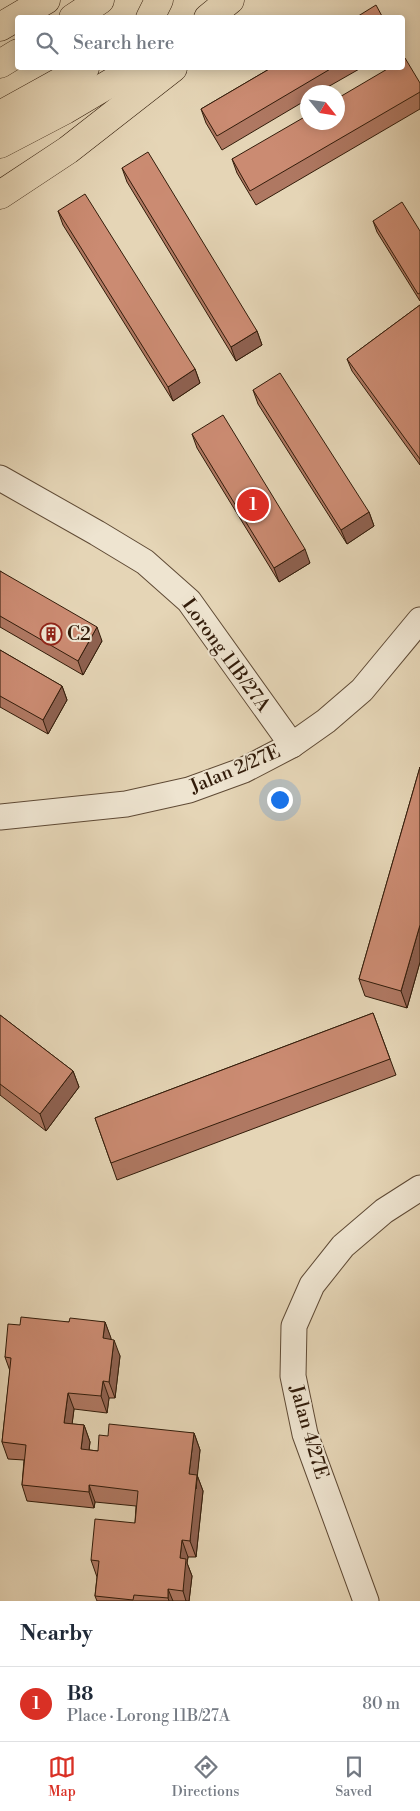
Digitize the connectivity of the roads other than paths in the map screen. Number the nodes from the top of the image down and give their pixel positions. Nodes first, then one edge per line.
1 (46, 0) edge
2 (100, 0) edge
3 (159, 0) edge
4 (230, 0) edge
5 (240, 0) edge
6 (20, 15) edge
7 (78, 15) edge
8 (152, 15) edge
9 (212, 15) edge
10 (228, 15) edge
11 (15, 18) edge
12 (0, 27) edge
13 (15, 55) edge
14 (0, 64) edge
15 (81, 70) edge
16 (133, 70) edge
17 (170, 70) edge
18 (0, 115) edge
19 (0, 144) edge
20 (0, 195) edge
21 (0, 478) edge
22 (420, 620) edge
23 (292, 745) junction
24 (0, 817) edge
25 (420, 1188) edge
26 (366, 1601) edge

1 - 6 highway
2 - 7 highway
3 - 8 highway
4 - 9 highway
5 - 10 highway
11 - 12 highway
13 - 14 highway
15 - 18 highway
16 - 19 highway
17 - 20 highway
21 - 23 street, Lorong 11B/27A
22 - 23 street, Jalan 2/27E
23 - 24 street, Jalan 2/27E
25 - 26 street, Jalan 4/27E

